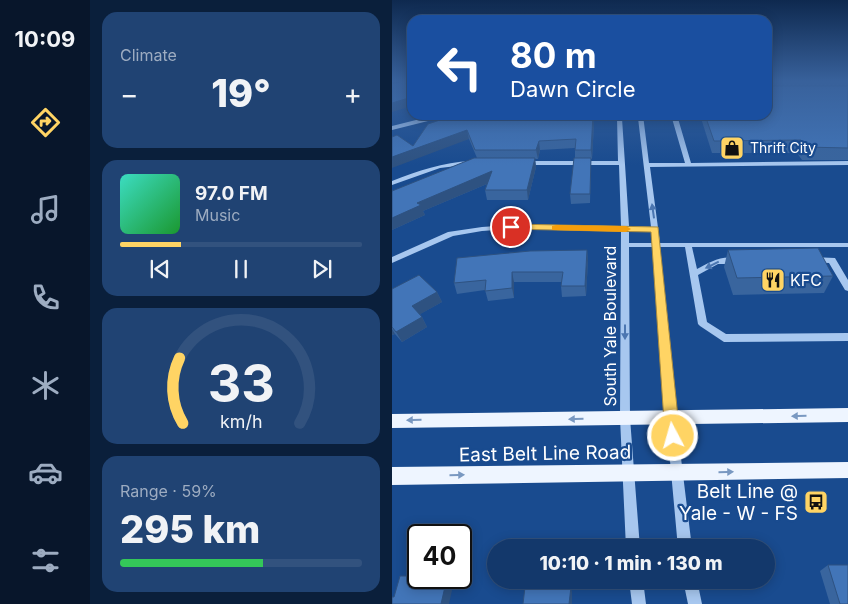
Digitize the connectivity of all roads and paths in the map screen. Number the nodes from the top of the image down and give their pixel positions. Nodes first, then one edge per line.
1 (424, 120) edge
2 (619, 120) edge
3 (641, 120) edge
4 (675, 120) edge
5 (392, 128) edge
6 (482, 163) edge
7 (512, 163) edge
8 (621, 163) junction
9 (848, 163) edge
10 (688, 164) junction
11 (647, 165) junction
12 (392, 183) edge
13 (625, 229) junction
14 (655, 229) junction
15 (625, 245) junction
16 (657, 245) junction
17 (688, 245) junction
18 (848, 245) edge
19 (392, 260) edge
20 (804, 260) edge
21 (746, 261) edge
22 (694, 274) junction
23 (848, 288) edge
24 (848, 337) edge
25 (848, 415) edge
26 (671, 417) junction
27 (625, 418) junction
28 (392, 420) edge
29 (848, 470) edge
30 (628, 473) junction
31 (677, 473) junction
32 (392, 476) edge
33 (632, 539) edge
34 (683, 539) edge
35 (637, 589) edge
36 (692, 589) edge
37 (639, 604) edge
38 (696, 604) edge

1 - 5 street
2 - 8 street, South Yale Boulevard
3 - 11 street
4 - 10 street
6 - 12 street
7 - 8 street
8 - 13 street, South Yale Boulevard
9 - 10 street
10 - 11 street
14 -> 11 street
13 - 14 street
13 - 15 street, South Yale Boulevard
13 - 19 street
14 - 16 street
15 - 16 street
15 -> 27 street, South Yale Boulevard
16 - 17 street
16 - 26 street
17 - 18 street
17 - 22 street
20 - 23 street
21 -> 22 street
22 - 24 street
25 -> 26 main road, East Belt Line Road
26 - 27 main road, East Belt Line Road
26 - 31 street
27 -> 28 main road, East Belt Line Road
27 - 30 street
31 -> 29 main road, East Belt Line Road
30 - 31 main road, East Belt Line Road
32 -> 30 main road, East Belt Line Road
30 - 33 street
31 - 34 street
35 - 37 street
36 - 38 street

